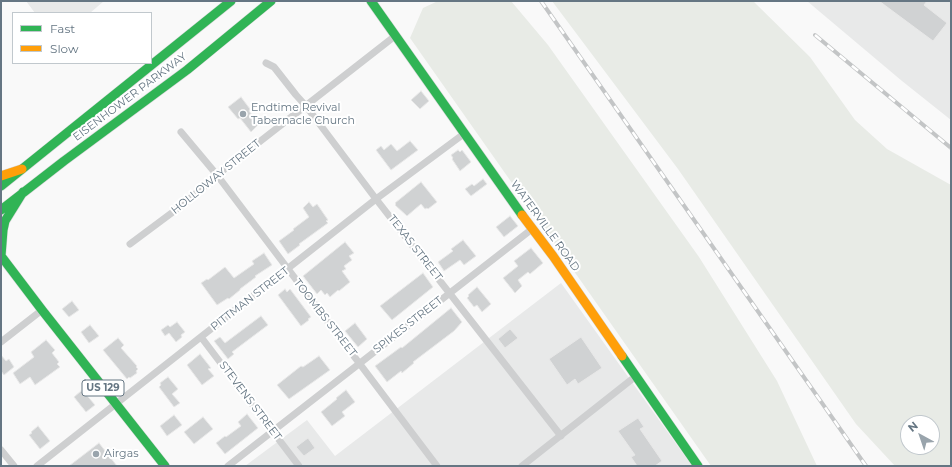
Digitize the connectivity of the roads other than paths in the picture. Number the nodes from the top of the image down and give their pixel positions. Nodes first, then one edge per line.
1 (231, 1) edge
2 (371, 1) edge
3 (269, 4) edge
4 (395, 36) junction
5 (266, 63) dead end
6 (306, 106) junction
7 (182, 132) dead end
8 (465, 133) junction
9 (22, 169) junction
10 (217, 175) junction
11 (1, 176) edge
12 (1, 186) edge
13 (23, 192) junction
14 (376, 199) junction
15 (1, 210) edge
16 (532, 229) junction
17 (130, 244) dead end
18 (1, 256) edge
19 (288, 270) junction
20 (450, 293) junction
21 (42, 310) junction
22 (201, 337) junction
23 (1, 342) edge
24 (360, 363) junction
25 (636, 376) junction
26 (116, 404) junction
27 (273, 430) junction
28 (561, 436) junction
29 (1, 450) edge
30 (14, 466) edge
31 (37, 466) edge
32 (165, 466) edge
33 (228, 466) edge
34 (299, 466) edge
35 (437, 466) edge
36 (522, 466) edge
37 (698, 466) edge

1 - 9 street, EISENHOWER PARKWAY
2 - 4 street, WATERVILLE ROAD
3 - 13 street, EISENHOWER PARKWAY
4 - 6 street, HOLLOWAY STREET
4 - 8 street, WATERVILLE ROAD
5 - 6 street, TEXAS STREET
6 - 10 street, HOLLOWAY STREET
6 - 14 street, TEXAS STREET
7 - 10 street, TOOMBS STREET
8 - 14 street, PITTMAN STREET
8 - 16 street, WATERVILLE ROAD
9 - 11 street
9 - 12 street, EISENHOWER PARKWAY
10 - 17 street, HOLLOWAY STREET
10 - 19 street, TOOMBS STREET
13 - 15 street, EISENHOWER PARKWAY
13 - 18 street
14 - 19 street, PITTMAN STREET
14 - 20 street, TEXAS STREET
16 - 20 street, SPIKES STREET
16 - 25 street, WATERVILLE ROAD
18 - 21 street, US 129
19 - 22 street, PITTMAN STREET
19 - 24 street, TOOMBS STREET
20 - 24 street, SPIKES STREET
20 - 28 street, TEXAS STREET
21 - 23 street
21 - 26 street, US 129
22 - 26 street, PITTMAN STREET
22 - 27 street, STEVENS STREET
24 - 27 street, SPIKES STREET
24 - 35 street, TOOMBS STREET
25 - 28 street
25 - 37 street, WATERVILLE ROAD
26 - 31 street, PITTMAN STREET
26 - 32 street, US 129
27 - 33 street, SPIKES STREET
27 - 34 street, STEVENS STREET
28 - 36 street
29 - 30 street

